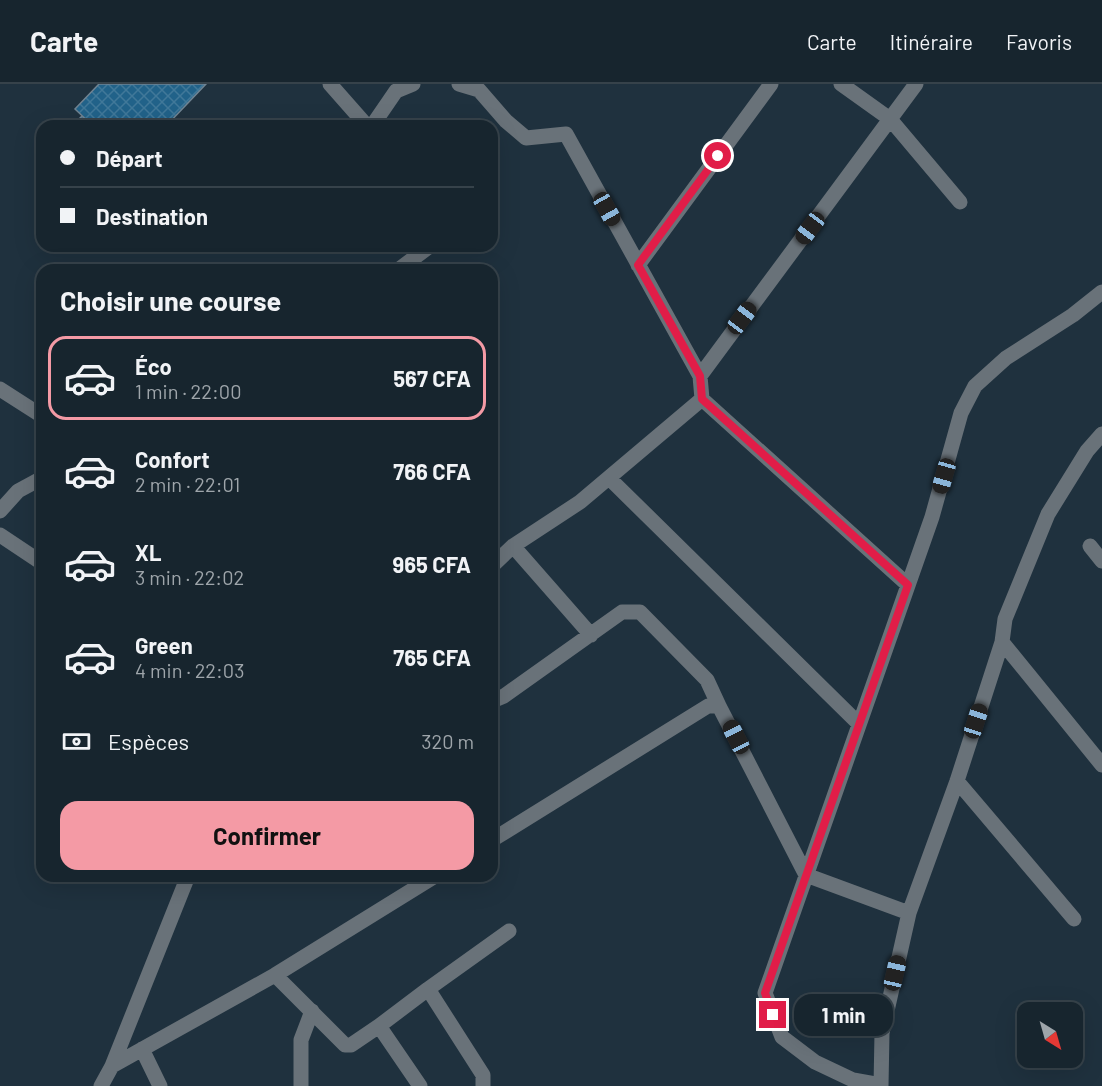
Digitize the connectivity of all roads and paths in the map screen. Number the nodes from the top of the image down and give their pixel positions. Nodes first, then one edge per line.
1 (330, 84) edge
2 (413, 84) edge
3 (459, 84) edge
4 (771, 84) edge
5 (841, 84) edge
6 (916, 84) edge
7 (890, 119) junction
8 (362, 120) edge
9 (376, 120) edge
10 (960, 202) dead end
11 (422, 252) edge
12 (406, 264) edge
13 (638, 265) junction
14 (1102, 292) edge
15 (700, 376) junction
16 (0, 389) edge
17 (702, 399) junction
18 (36, 412) edge
19 (1102, 434) edge
20 (609, 478) junction
21 (36, 481) edge
22 (0, 511) edge
23 (0, 536) edge
24 (513, 546) junction
25 (1090, 546) dead end
26 (36, 559) edge
27 (498, 560) edge
28 (1102, 561) edge
29 (908, 585) junction
30 (591, 634) junction
31 (1002, 642) junction
32 (498, 698) edge
33 (718, 706) junction
34 (860, 724) junction
35 (1102, 765) edge
36 (957, 781) junction
37 (498, 836) edge
38 (806, 875) junction
39 (186, 882) edge
40 (426, 882) edge
41 (909, 913) junction
42 (1074, 919) dead end
43 (508, 931) dead end
44 (275, 975) junction
45 (428, 989) junction
46 (312, 1011) junction
47 (379, 1026) junction
48 (142, 1049) junction
49 (112, 1066) junction
50 (101, 1086) edge
51 (160, 1086) edge
52 (302, 1086) edge
53 (420, 1086) edge
54 (483, 1086) edge
55 (881, 1086) edge

1 - 8 street
2 - 9 street
3 - 13 street
4 - 13 street
5 - 7 street
6 - 7 street
7 - 10 street
7 - 15 street
11 - 12 street
13 - 15 street
14 - 29 street
15 - 17 street
16 - 18 street
17 - 20 street
17 - 29 street
19 - 31 street
20 - 24 street
20 - 34 street
21 - 22 street
23 - 26 street
24 - 27 street
24 - 30 street
25 - 28 street
29 - 34 street
30 - 32 street
30 - 33 street
31 - 35 street
31 - 36 street
33 - 37 street
33 - 38 street
34 - 38 street
36 - 41 street
36 - 42 street
38 - 41 street
38 - 55 street
39 - 49 street
40 - 44 street
41 - 55 street
43 - 45 street
44 - 46 street
44 - 48 street
45 - 47 street
45 - 54 street
46 - 47 street
46 - 52 street
47 - 53 street
48 - 49 street
48 - 51 street
49 - 50 street

